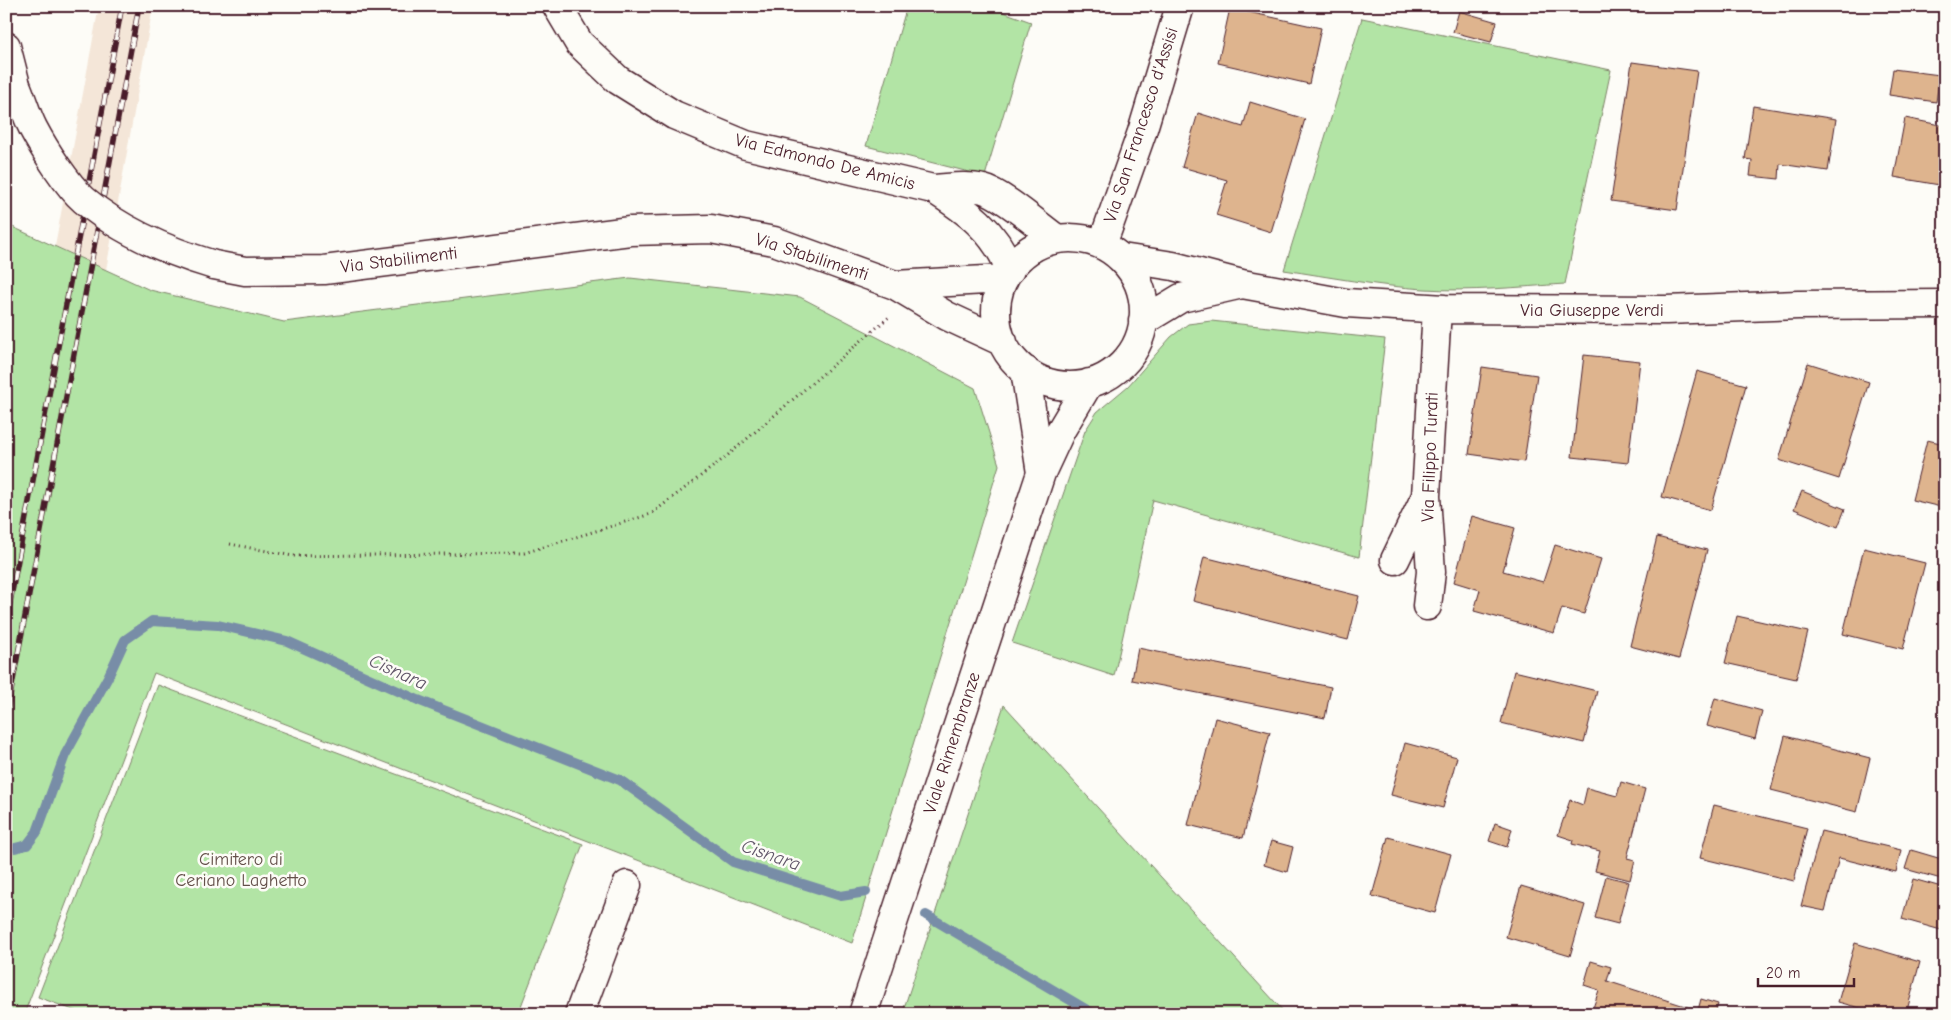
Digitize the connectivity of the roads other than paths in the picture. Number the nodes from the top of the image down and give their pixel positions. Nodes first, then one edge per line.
1 (557, 6) edge
2 (1180, 6) edge
3 (6, 46) edge
4 (933, 189) junction
5 (1057, 239) junction
6 (1112, 252) junction
7 (1007, 274) junction
8 (1242, 284) junction
9 (895, 285) junction
10 (1945, 304) edge
11 (1437, 309) junction
12 (1143, 322) junction
13 (1003, 342) junction
14 (1025, 370) junction
15 (1089, 383) junction
16 (1041, 473) junction
17 (1426, 496) junction
18 (1395, 560) dead end
19 (1427, 606) dead end
20 (627, 885) dead end
21 (579, 1014) edge
22 (864, 1014) edge

1 - 4 street, Via Edmondo De Amicis
2 - 6 street, Via San Francesco d'Assisi
3 - 9 street, Via Stabilimenti, bridge
4 - 5 street, Via Edmondo De Amicis
4 - 7 street, Via Edmondo De Amicis
5 - 6 street
5 - 7 street
6 - 8 street, Via Giuseppe Verdi
6 - 12 street
7 - 9 street, Via Stabilimenti
7 - 13 street
8 - 11 street, Via Giuseppe Verdi
8 - 12 street, Via Giuseppe Verdi
9 - 13 street, Via Stabilimenti
10 - 11 street, Via Giuseppe Verdi
11 - 17 street, Via Filippo Turati
12 - 15 street
13 - 14 street
14 - 15 street
14 - 16 street, Viale Rimembranze
15 - 16 street, Viale Rimembranze
16 - 22 street, Viale Rimembranze
17 - 18 street
17 - 19 street, Via Filippo Turati
20 - 21 street

